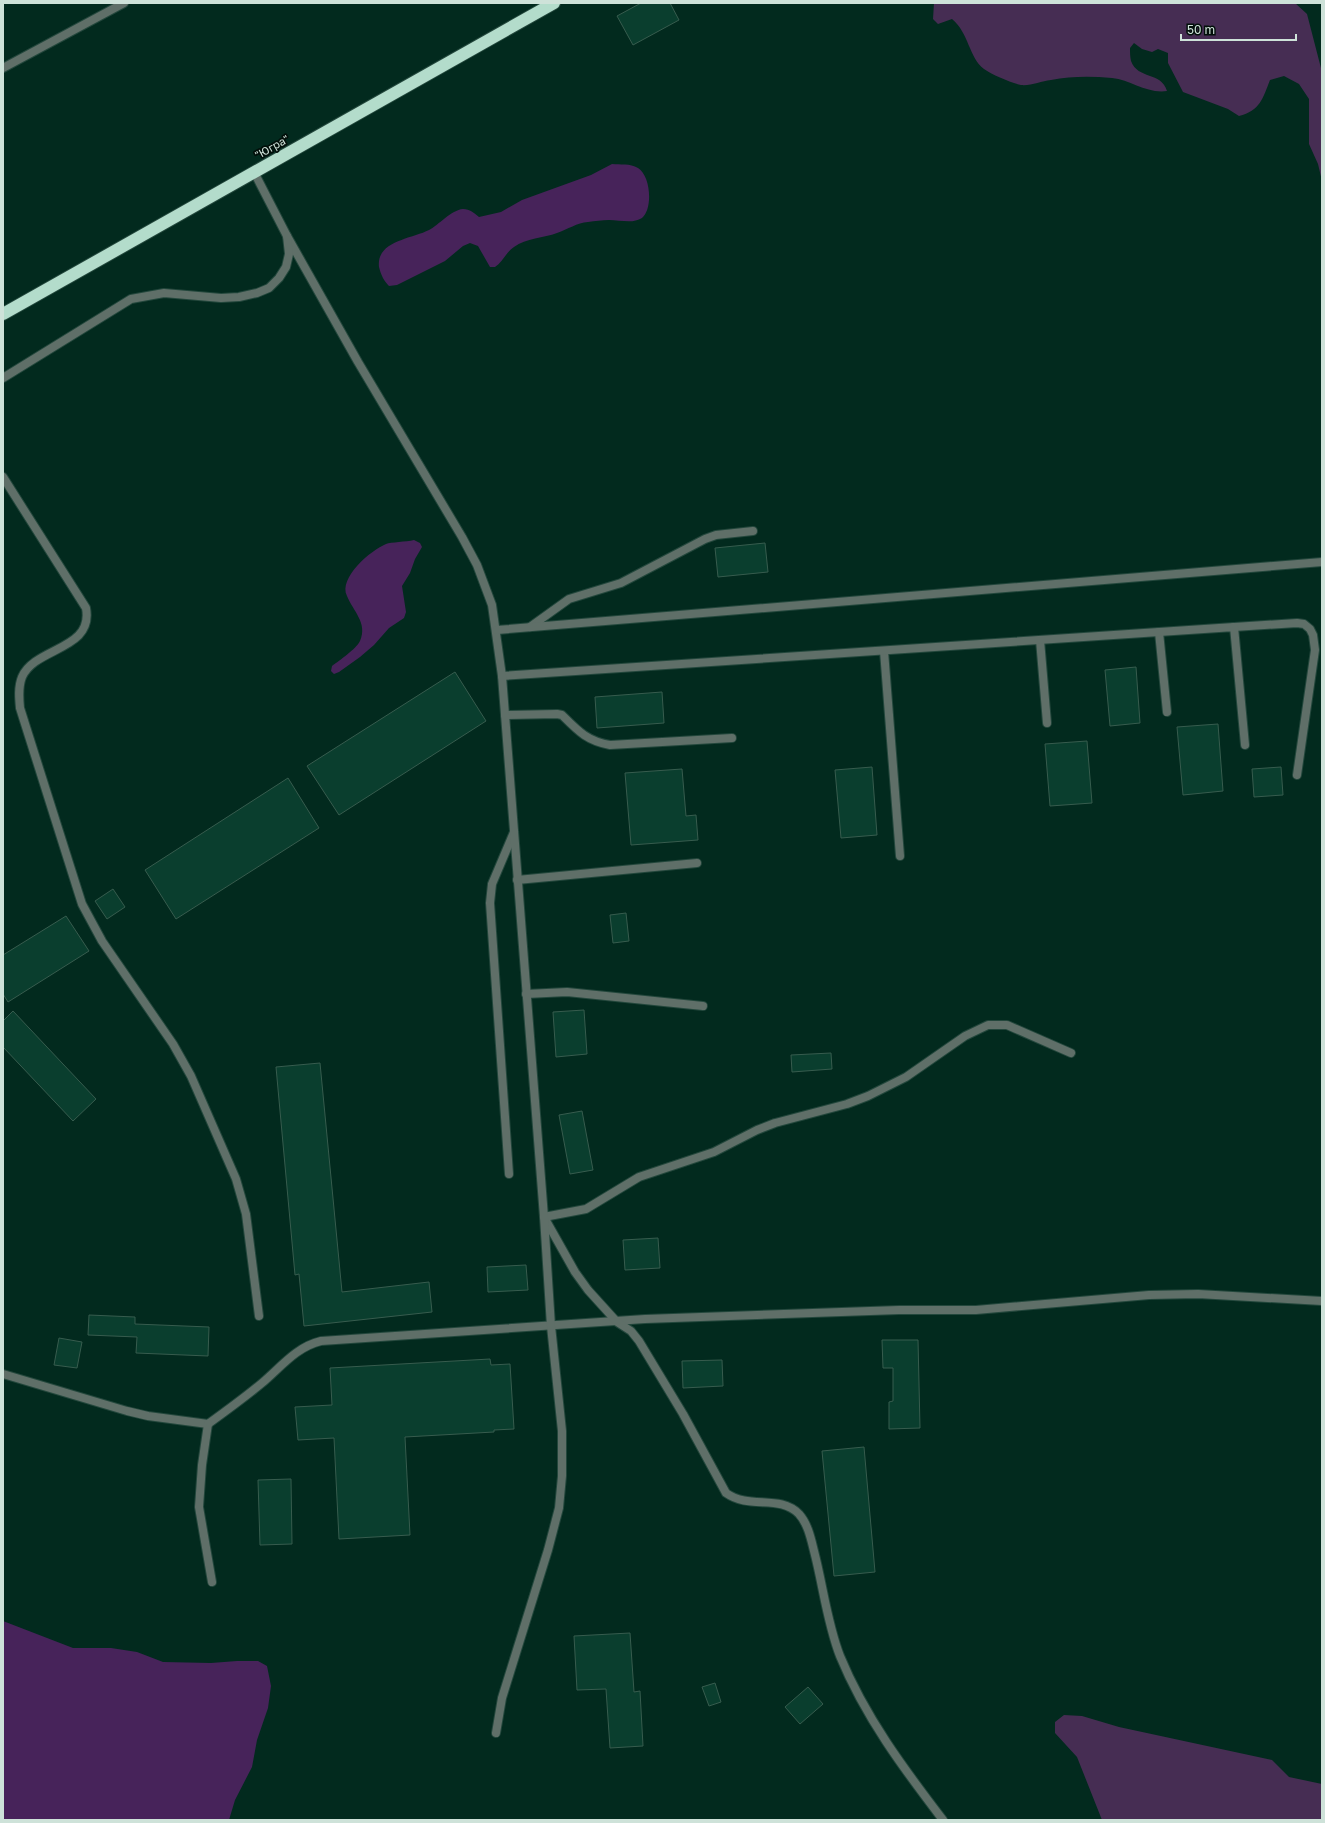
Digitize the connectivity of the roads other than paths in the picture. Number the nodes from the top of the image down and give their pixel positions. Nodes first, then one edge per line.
1 (124, 3) edge
2 (554, 3) edge
3 (3, 68) edge
4 (254, 172) junction
5 (287, 236) junction
6 (3, 314) edge
7 (3, 378) edge
8 (3, 477) edge
9 (753, 531) dead end
10 (1322, 562) edge
11 (530, 627) junction
12 (1234, 627) junction
13 (497, 630) junction
14 (1159, 632) junction
15 (1040, 640) junction
16 (884, 651) junction
17 (502, 676) junction
18 (1167, 712) dead end
19 (505, 715) junction
20 (1047, 723) dead end
21 (732, 738) dead end
22 (1244, 745) dead end
23 (1297, 775) dead end
24 (514, 832) junction
25 (900, 856) dead end
26 (697, 863) dead end
27 (517, 880) junction
28 (526, 994) junction
29 (703, 1006) dead end
30 (1071, 1054) dead end
31 (509, 1174) dead end
32 (544, 1217) junction
33 (1322, 1301) edge
34 (259, 1316) dead end
35 (617, 1322) junction
36 (551, 1326) junction
37 (3, 1374) edge
38 (208, 1424) junction
39 (212, 1582) dead end
40 (496, 1733) dead end
41 (943, 1820) edge

1 - 3 street
2 - 4 highway, "Югра"
4 - 5 street
4 - 6 highway, "Югра"
5 - 7 street
5 - 13 street
8 - 34 street
9 - 11 street
10 - 11 street
11 - 13 street
12 - 14 street
12 - 22 street
12 - 23 street
13 - 17 street
14 - 15 street
14 - 18 street
15 - 16 street
15 - 20 street
16 - 17 street
16 - 25 street
17 - 19 street
19 - 21 street
19 - 24 street
24 - 27 street
24 - 31 street
26 - 27 street
27 - 28 street
28 - 29 street
28 - 32 street
30 - 32 street
32 - 35 street
32 - 36 street
33 - 35 street
35 - 36 street
35 - 41 street
36 - 38 street
36 - 40 street
37 - 38 street
38 - 39 street

